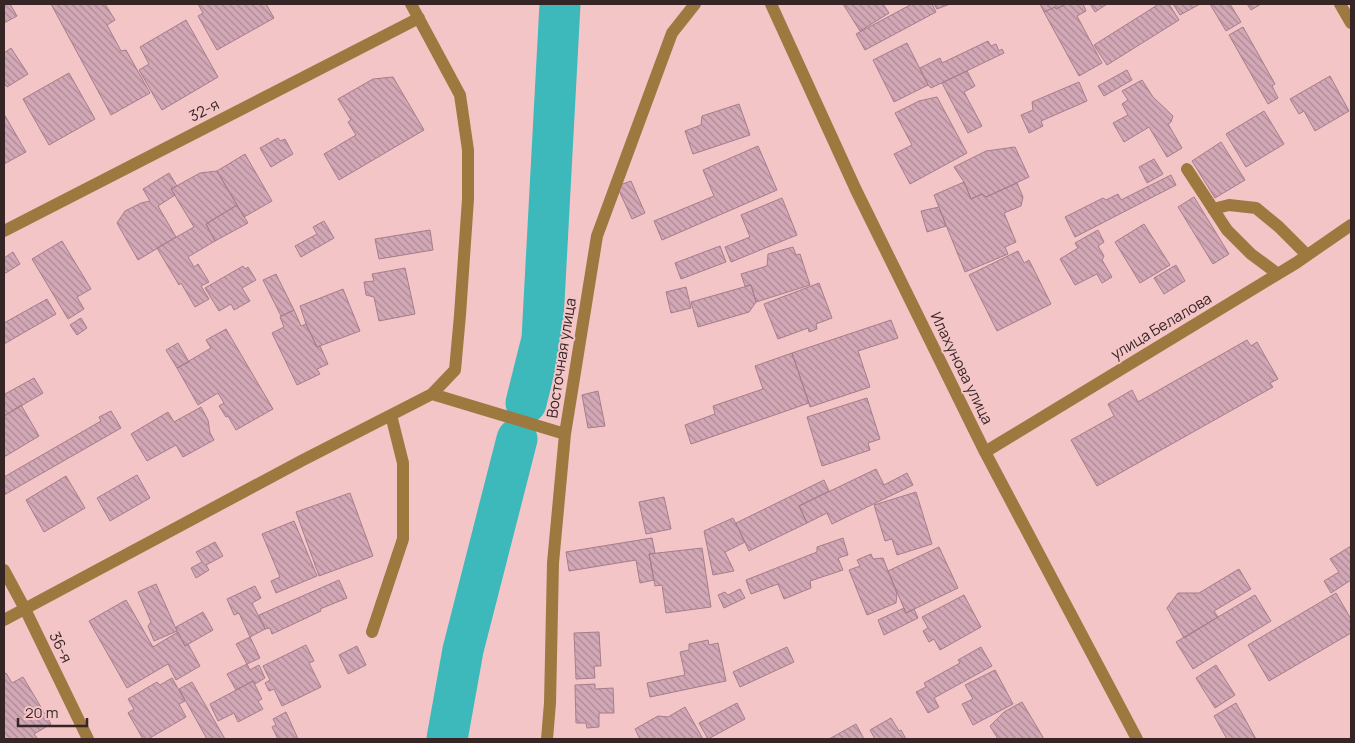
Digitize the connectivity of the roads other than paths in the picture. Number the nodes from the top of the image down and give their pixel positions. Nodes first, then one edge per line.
1 (411, 4) edge
2 (694, 4) edge
3 (771, 4) edge
4 (1340, 4) edge
5 (419, 18) junction
6 (1351, 23) edge
7 (1187, 169) dead end
8 (1213, 209) junction
9 (1351, 225) edge
10 (4, 231) edge
11 (1307, 255) junction
12 (1278, 274) junction
13 (432, 394) junction
14 (391, 415) junction
15 (565, 434) junction
16 (986, 452) junction
17 (4, 570) edge
18 (25, 609) junction
19 (4, 620) edge
20 (372, 632) dead end
21 (88, 739) edge
22 (547, 739) edge
23 (1137, 739) edge

1 - 5 street
2 - 15 street, Восточная улица
3 - 16 street, Илахунова улица
4 - 6 street
5 - 10 street, 32-я
5 - 13 street
7 - 8 street
8 - 11 street
8 - 12 street
9 - 11 street, улица Белалова
11 - 12 street, улица Белалова
12 - 16 street, улица Белалова
13 - 14 street
13 - 15 street
14 - 18 street
14 - 20 street
15 - 22 street, Восточная улица
16 - 23 street, Илахунова улица
17 - 18 street, 36-я
18 - 19 street
18 - 21 street, 36-я

